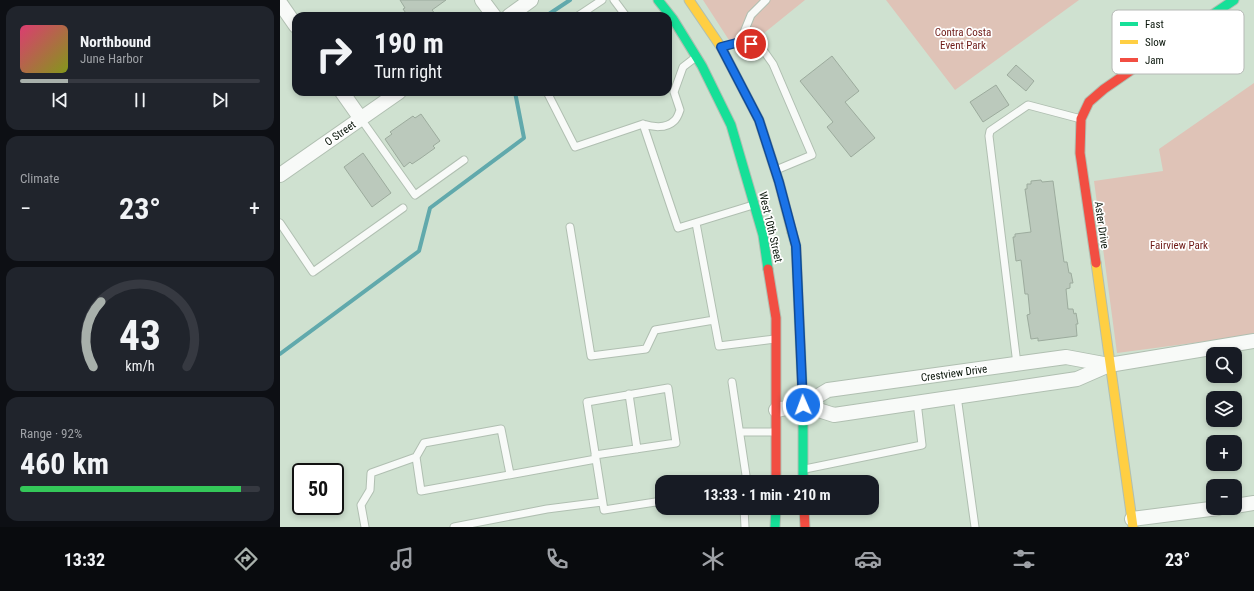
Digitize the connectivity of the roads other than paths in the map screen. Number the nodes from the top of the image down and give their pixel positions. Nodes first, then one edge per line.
1 (482, 0) edge
2 (531, 0) edge
3 (602, 0) edge
4 (614, 0) edge
5 (658, 0) edge
6 (689, 0) edge
7 (766, 0) edge
8 (1234, 0) edge
9 (280, 3) edge
10 (1219, 10) edge
11 (491, 12) edge
12 (514, 12) edge
13 (584, 12) edge
14 (623, 12) edge
15 (667, 12) edge
16 (672, 18) edge
17 (292, 20) edge
18 (740, 42) junction
19 (721, 47) junction
20 (696, 57) junction
21 (1126, 74) edge
22 (345, 96) edge
23 (394, 96) edge
24 (549, 96) edge
25 (361, 119) junction
26 (1081, 119) junction
27 (643, 124) junction
28 (464, 160) dead end
29 (776, 170) junction
30 (280, 175) edge
31 (754, 204) junction
32 (402, 208) dead end
33 (280, 223) edge
34 (696, 223) junction
35 (570, 227) dead end
36 (714, 320) junction
37 (776, 339) junction
38 (1254, 342) edge
39 (1017, 364) junction
40 (1109, 365) junction
41 (732, 382) dead end
42 (629, 394) junction
43 (957, 396) junction
44 (917, 402) junction
45 (803, 405) junction
46 (776, 410) junction
47 (740, 432) junction
48 (776, 432) junction
49 (637, 449) junction
50 (416, 457) junction
51 (596, 457) junction
52 (803, 470) junction
53 (510, 474) junction
54 (746, 475) edge
55 (775, 475) edge
56 (803, 475) edge
57 (655, 501) edge
58 (602, 502) junction
59 (1254, 503) edge
60 (1242, 505) edge
61 (1206, 510) edge
62 (744, 515) edge
63 (776, 515) edge
64 (804, 515) edge
65 (1132, 523) edge
66 (365, 527) edge
67 (454, 527) edge
68 (745, 527) edge
69 (775, 527) edge
70 (805, 527) edge
71 (974, 527) edge

1 - 11 street
2 - 12 street
3 - 13 lane
4 - 14 lane
5 - 15 main road, West 10th Street
6 - 19 main road, West 10th Street
7 - 18 lane
8 - 10 main road, Aster Drive
9 - 17 street
16 - 20 main road, West 10th Street
18 - 19 lane
18 - 29 lane
19 - 29 main road, West 10th Street
20 - 27 lane
20 - 31 main road, West 10th Street
21 - 26 main road, Aster Drive
22 - 25 street
23 - 25 street, O Street
24 - 27 lane
25 - 28 lane
25 - 30 street, O Street
26 - 39 lane
26 - 40 main road, Aster Drive
27 - 34 lane
29 - 45 main road, West 10th Street
31 - 34 lane
31 - 37 main road, West 10th Street
32 - 33 lane
34 - 36 lane
35 - 36 lane
36 - 37 lane
37 - 46 main road, West 10th Street
38 - 40 street, Crestview Drive
39 - 40 street, Crestview Drive
39 - 45 street, Crestview Drive
40 - 43 street, Crestview Drive
40 - 65 main road, Aster Drive
41 - 47 lane
42 - 49 lane
42 - 49 lane
42 - 51 lane
43 - 44 street, Crestview Drive
43 - 71 lane
44 - 45 street, Crestview Drive
44 - 52 lane
45 - 46 street, Crestview Drive
45 - 52 main road, West 10th Street
46 - 48 main road, West 10th Street
47 - 48 lane
47 - 54 lane
48 - 55 main road, West 10th Street
49 - 51 lane
50 - 53 lane
50 - 53 lane
50 - 66 lane
51 - 53 lane
51 - 58 lane
52 - 56 main road, West 10th Street
57 - 58 lane
58 - 67 lane
59 - 60 street
61 - 65 street
62 - 68 lane
63 - 69 main road
64 - 70 main road

